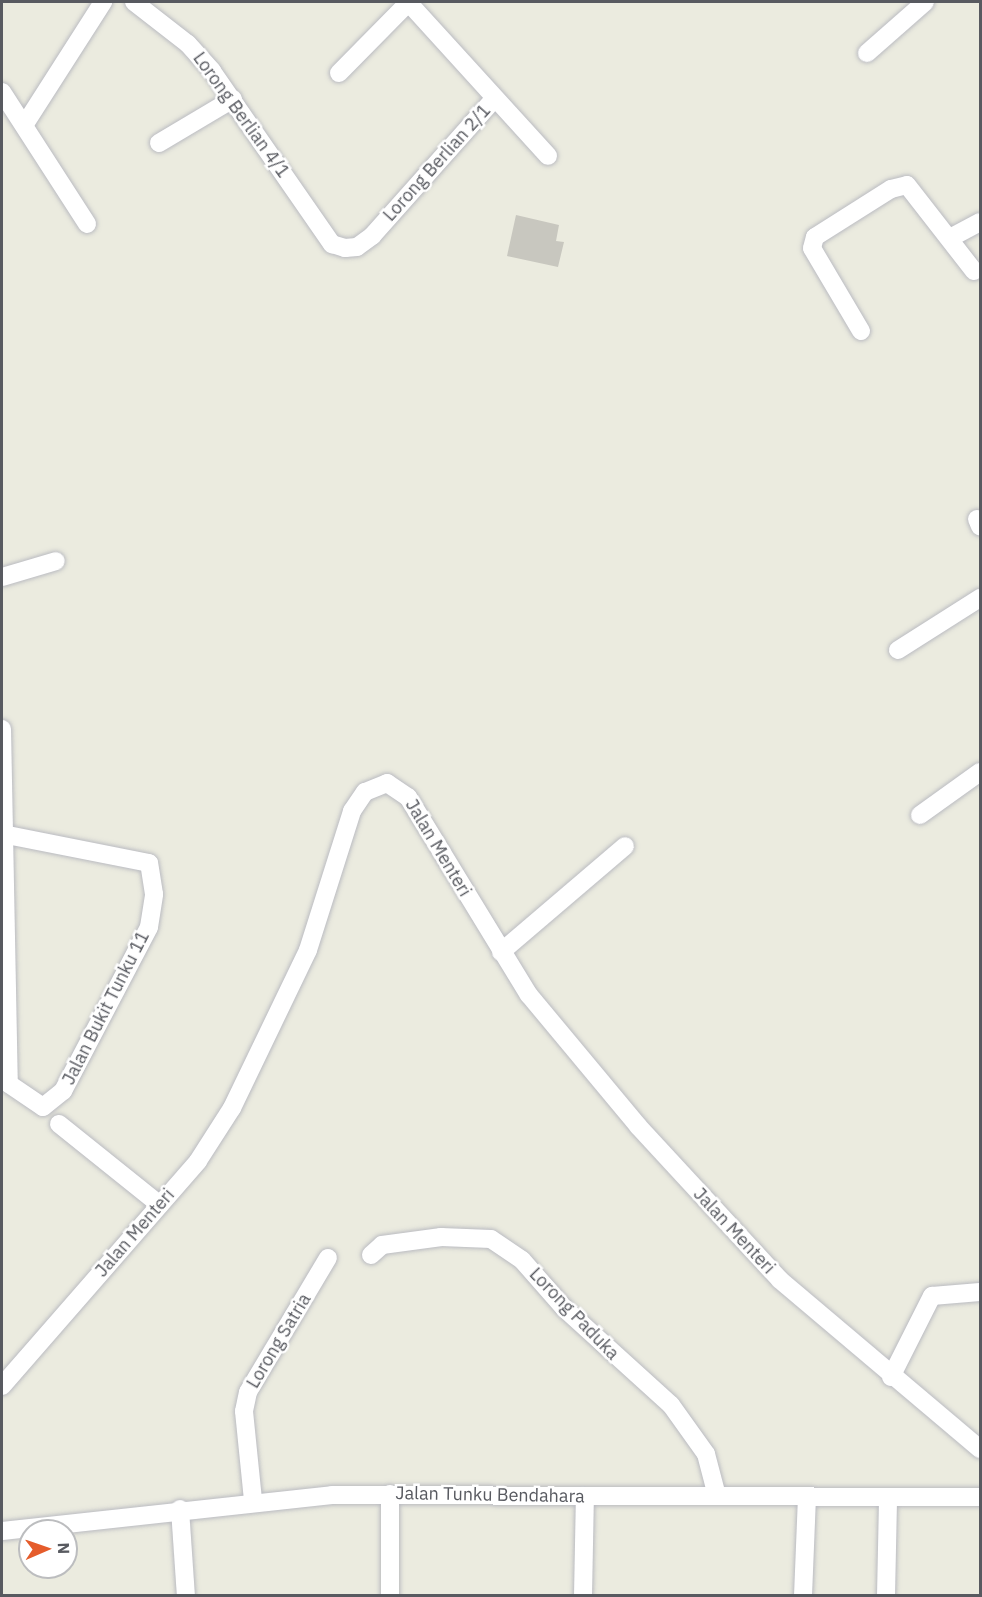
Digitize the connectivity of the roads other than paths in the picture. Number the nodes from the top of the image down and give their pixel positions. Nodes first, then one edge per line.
1 (103, 2) edge
2 (134, 2) edge
3 (408, 2) edge
4 (925, 2) edge
5 (867, 53) dead end
6 (339, 73) dead end
7 (2, 92) edge
8 (233, 99) junction
9 (493, 100) junction
10 (25, 123) junction
11 (159, 143) dead end
12 (548, 156) dead end
13 (981, 222) edge
14 (87, 224) dead end
15 (950, 238) junction
16 (332, 244) joint
17 (974, 271) dead end
18 (861, 331) dead end
19 (56, 561) dead end
20 (2, 577) edge
21 (981, 598) edge
22 (898, 650) dead end
23 (2, 729) edge
24 (981, 772) edge
25 (920, 815) dead end
26 (7, 835) junction
27 (625, 846) dead end
28 (501, 952) junction
29 (59, 1124) dead end
30 (160, 1205) junction
31 (371, 1255) dead end
32 (328, 1258) dead end
33 (981, 1292) edge
34 (891, 1377) junction
35 (2, 1386) edge
36 (981, 1449) edge
37 (390, 1494) junction
38 (585, 1496) junction
39 (717, 1496) junction
40 (807, 1497) junction
41 (888, 1497) junction
42 (981, 1497) edge
43 (253, 1500) junction
44 (180, 1509) junction
45 (2, 1531) edge
46 (186, 1596) edge
47 (390, 1596) edge
48 (583, 1596) edge
49 (803, 1596) edge
50 (885, 1596) edge

1 - 10 street
2 - 8 street, Lorong Berlian 4/1
3 - 6 street
3 - 9 street, Lorong Berlian 2/1
4 - 5 street
7 - 10 street
8 - 11 street
8 - 16 street, Lorong Berlian 4/1
9 - 12 street
9 - 16 street, Lorong Berlian 2/1
10 - 14 street
13 - 15 street
15 - 17 street
15 - 18 street
19 - 20 street
21 - 22 street
23 - 26 street
24 - 25 street
26 - 26 street, Jalan Bukit Tunku 11
27 - 28 street
28 - 30 street, Jalan Menteri
28 - 34 street, Jalan Menteri
29 - 30 street
30 - 35 street, Jalan Menteri
31 - 39 street, Lorong Paduka
32 - 43 street, Lorong Satria
33 - 34 street
34 - 36 street, Jalan Menteri
37 - 38 street, Jalan Tunku Bendahara
37 - 43 street, Jalan Tunku Bendahara
37 - 47 street
38 - 39 street, Jalan Tunku Bendahara
38 - 48 street
39 - 40 street, Jalan Tunku Bendahara
40 - 41 street, Jalan Tunku Bendahara
40 - 49 street
41 - 42 street, Jalan Tunku Bendahara
41 - 50 street
43 - 44 street, Jalan Tunku Bendahara
44 - 45 street, Jalan Tunku Bendahara
44 - 46 street

